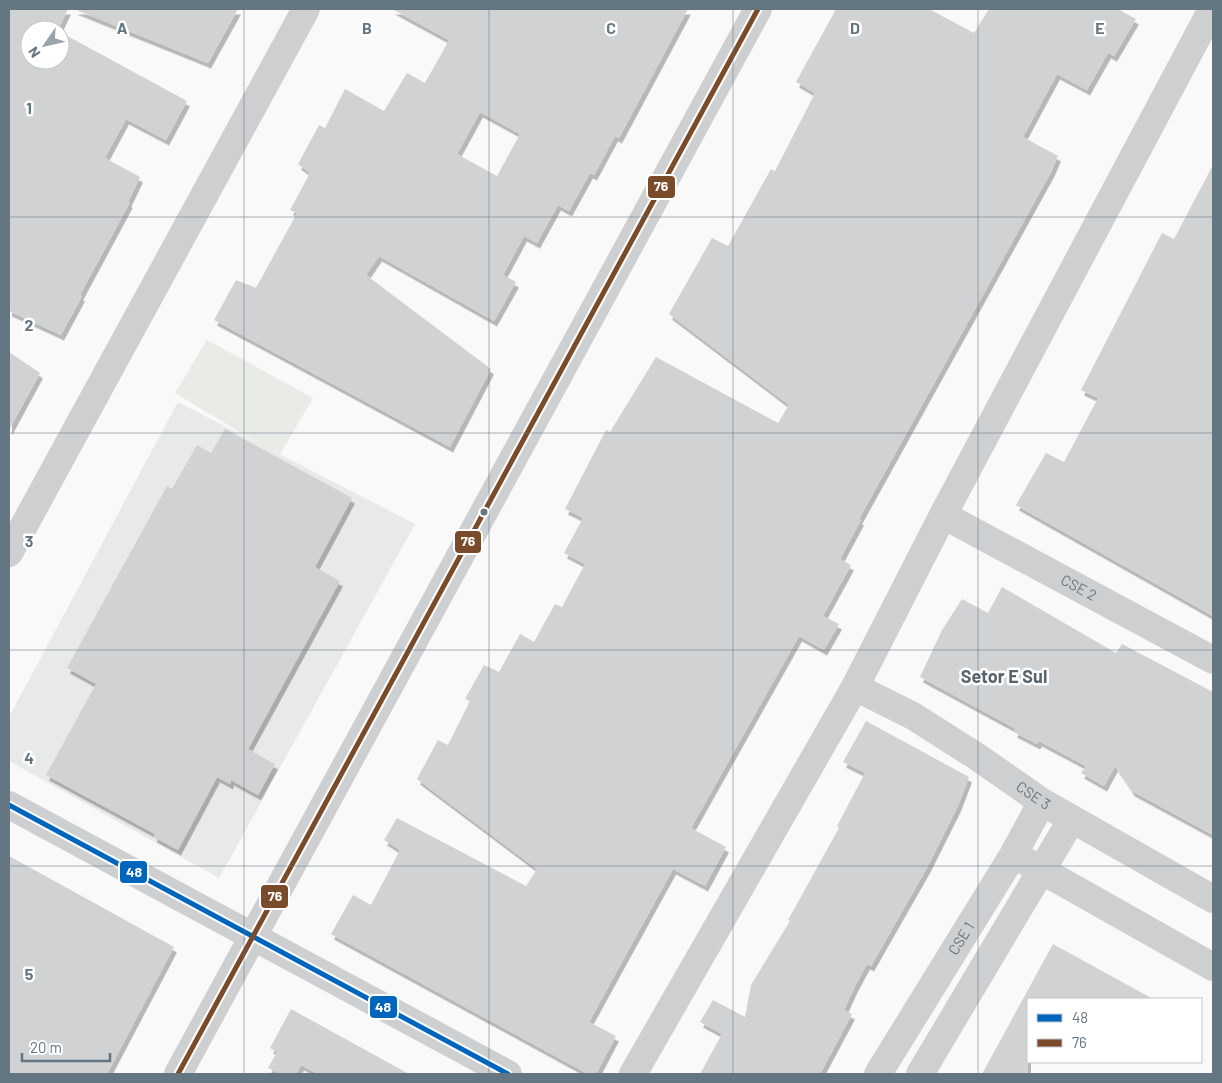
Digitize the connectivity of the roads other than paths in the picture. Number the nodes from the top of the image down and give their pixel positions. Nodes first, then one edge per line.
1 (306, 9) edge
2 (758, 9) edge
3 (1212, 9) edge
4 (943, 515) junction
5 (9, 553) edge
6 (1213, 660) edge
7 (855, 687) junction
8 (1042, 802) junction
9 (9, 805) edge
10 (1072, 819) junction
11 (1013, 855) junction
12 (1043, 871) junction
13 (1213, 899) edge
14 (253, 936) junction
15 (1213, 967) edge
16 (178, 1074) edge
17 (508, 1074) edge
18 (633, 1074) edge
19 (878, 1074) edge
20 (920, 1074) edge

1 - 5 street
2 - 14 street
3 - 4 street
4 - 6 street, CSE 2
4 - 7 street
7 - 8 street, CSE 3
7 - 18 street
8 - 10 street, CSE 3
8 - 11 street, CSE 1
9 - 14 street
10 - 12 street
10 - 13 street, CSE 3
11 - 12 street
11 - 19 street, CSE 1
12 - 15 street
12 - 20 street
14 - 16 street
14 - 17 street

